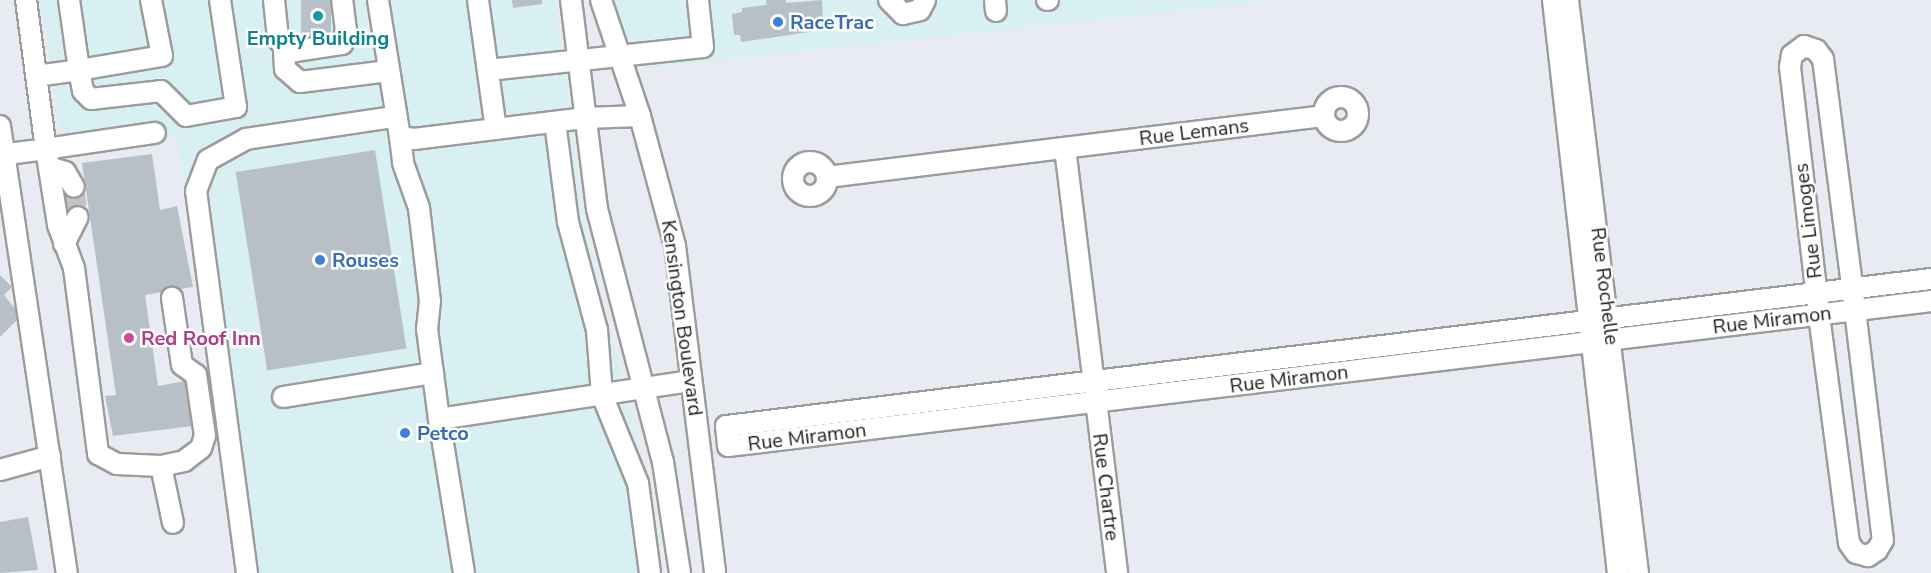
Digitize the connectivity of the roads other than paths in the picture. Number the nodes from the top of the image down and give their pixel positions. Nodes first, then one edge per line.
1 (26, 0) edge
2 (69, 0) edge
3 (151, 0) edge
4 (220, 0) edge
5 (273, 0) edge
6 (342, 0) edge
7 (378, 0) edge
8 (478, 0) edge
9 (571, 0) edge
10 (601, 0) edge
11 (698, 0) edge
12 (889, 0) edge
13 (925, 0) edge
14 (1561, 8) edge
15 (284, 50) junction
16 (620, 58) junction
17 (579, 62) junction
18 (79, 70) junction
19 (488, 70) junction
20 (388, 71) junction
21 (36, 76) junction
22 (640, 116) junction
23 (1323, 116) dead end
24 (394, 117) junction
25 (586, 118) junction
26 (555, 122) junction
27 (0, 126) edge
28 (496, 129) junction
29 (155, 133) dead end
30 (400, 137) junction
31 (1065, 148) junction
32 (2, 155) edge
33 (48, 158) junction
34 (827, 177) dead end
35 (74, 187) tunnel mouth
36 (78, 217) tunnel mouth
37 (64, 244) junction
38 (1931, 279) edge
39 (1852, 289) junction
40 (1817, 293) junction
41 (172, 298) dead end
42 (1931, 301) edge
43 (1855, 310) junction
44 (1819, 314) junction
45 (1600, 319) junction
46 (1612, 340) junction
47 (1592, 342) junction
48 (433, 373) junction
49 (691, 381) junction
50 (1093, 381) junction
51 (642, 389) junction
52 (602, 395) junction
53 (283, 398) dead end
54 (1096, 402) junction
55 (439, 419) junction
56 (50, 456) junction
57 (161, 466) junction
58 (0, 470) edge
59 (173, 523) dead end
60 (67, 573) edge
61 (247, 573) edge
62 (464, 573) edge
63 (650, 573) edge
64 (680, 573) edge
65 (715, 573) edge
66 (1117, 573) edge
67 (1618, 573) edge
68 (1638, 573) edge

1 - 21 street
2 - 18 street
3 - 18 street
4 - 18 street
5 - 15 street
6 - 15 street
7 - 20 street
8 - 19 street
9 - 17 street
10 - 16 street, Kensington Boulevard
11 - 16 street
12 - 13 street
14 - 45 street, Rue Rochelle
15 - 20 street
16 - 17 street
16 - 22 street, Kensington Boulevard
17 - 19 street
17 - 25 street
18 - 21 street
19 - 28 street
20 - 24 street
21 - 33 street
22 - 25 street
22 - 49 street, Kensington Boulevard
23 - 31 street, Rue Lemans
24 - 30 street
24 - 61 street
25 - 26 street
25 - 51 street
26 - 28 street
26 - 52 street
27 - 32 street
28 - 30 street
29 - 33 street
30 - 48 street
31 - 34 street, Rue Lemans
31 - 50 street
32 - 33 street
32 - 56 street
33 - 35 street
33 - 37 street
36 - 37 street
37 - 57 street
38 - 39 street, Rue Miramon
39 - 40 street, Rue Miramon
39 - 40 street, Rue Limoges
39 - 43 street, Rue Limoges
40 - 44 street, Rue Limoges
40 - 45 street, Rue Miramon
41 - 57 street
42 - 43 street, Rue Miramon
43 - 44 street, Rue Miramon
43 - 44 street, Rue Limoges
44 - 46 street, Rue Miramon
45 - 46 street, Rue Rochelle
45 - 47 street, Rue Rochelle
45 - 50 street, Rue Miramon
46 - 47 street, Rue Miramon
46 - 68 street, Rue Rochelle
47 - 54 street, Rue Miramon
47 - 67 street, Rue Rochelle
48 - 53 street
48 - 55 street
49 - 51 street
49 - 65 street, Kensington Boulevard
50 - 54 street
50 - 54 street, Rue Miramon
51 - 52 street
51 - 64 street
52 - 55 street
52 - 63 street
54 - 66 street, Rue Chartre
55 - 62 street
56 - 58 street
56 - 60 street
57 - 59 street

